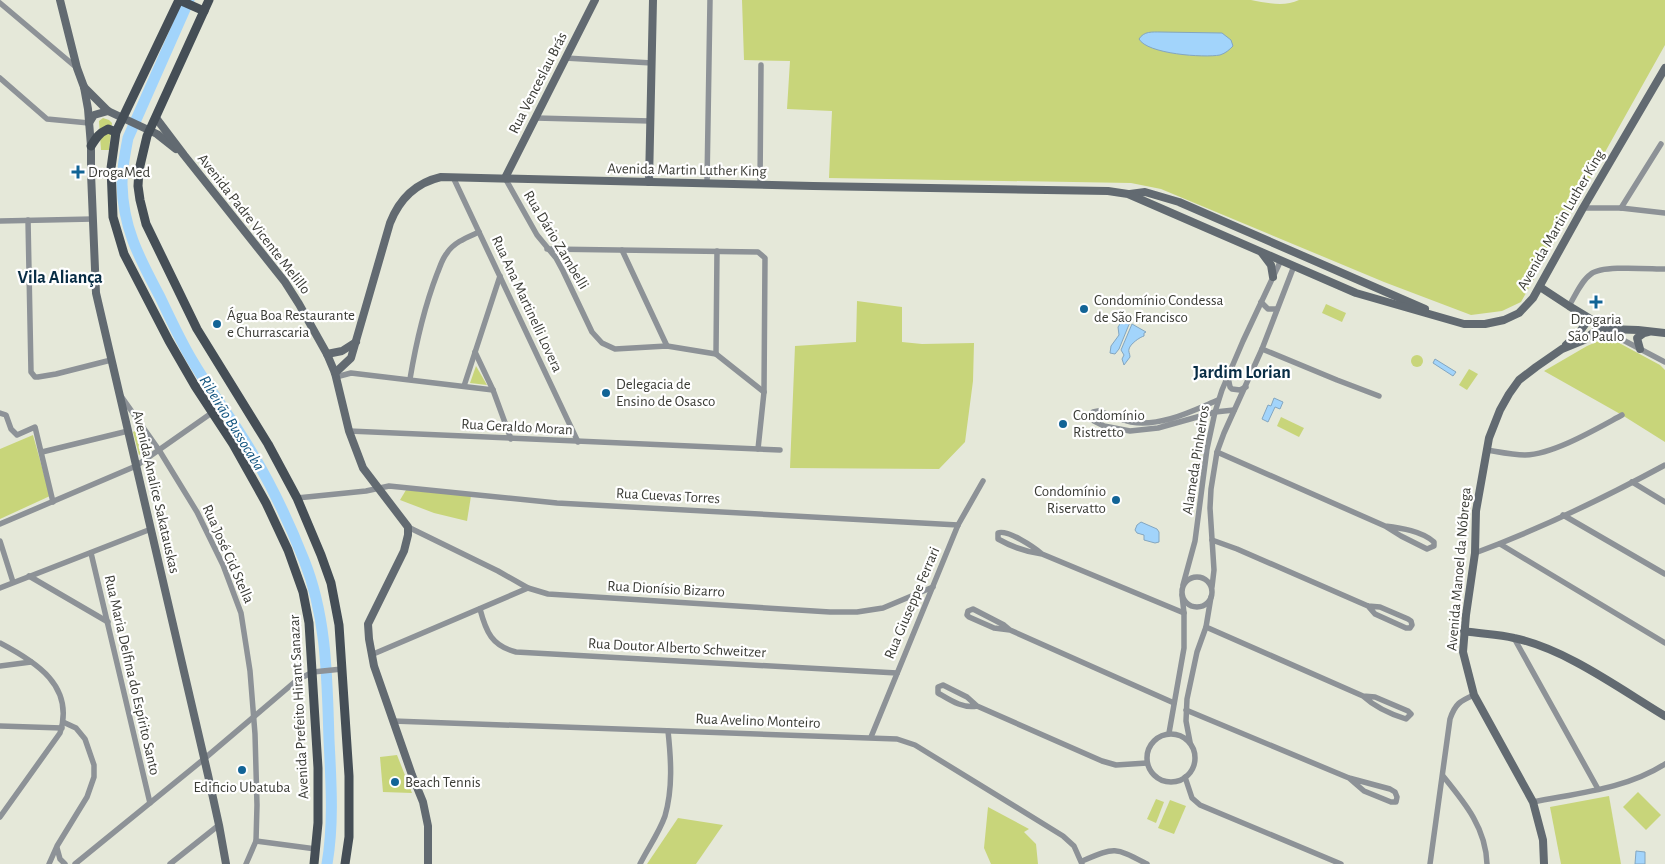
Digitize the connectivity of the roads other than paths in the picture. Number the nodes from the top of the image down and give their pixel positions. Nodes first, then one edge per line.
1 (60, 0) edge
2 (180, 0) edge
3 (209, 0) edge
4 (595, 0) edge
5 (653, 0) edge
6 (710, 0) edge
7 (0, 4) edge
8 (201, 10) junction
9 (565, 58) junction
10 (652, 63) junction
11 (761, 65) dead end
12 (77, 68) junction
13 (1665, 68) edge
14 (0, 78) edge
15 (84, 87) junction
16 (108, 111) junction
17 (156, 118) junction
18 (536, 118) junction
19 (124, 119) junction
20 (650, 120) junction
21 (89, 123) junction
22 (150, 130) junction
23 (116, 132) junction
24 (1660, 144) dead end
25 (91, 146) junction
26 (184, 155) junction
27 (453, 177) junction
28 (505, 178) junction
29 (649, 182) junction
30 (707, 183) junction
31 (760, 185) junction
32 (1128, 194) junction
33 (1173, 200) junction
34 (1583, 208) junction
35 (1621, 208) junction
36 (1665, 213) edge
37 (1172, 214) junction
38 (93, 218) junction
39 (28, 220) junction
40 (0, 221) edge
41 (479, 232) junction
42 (548, 248) junction
43 (622, 250) junction
44 (1258, 250) junction
45 (717, 252) junction
46 (1293, 253) junction
47 (1281, 260) junction
48 (1294, 266) junction
49 (1665, 269) edge
50 (500, 276) junction
51 (1273, 277) junction
52 (1540, 287) junction
53 (1261, 302) junction
54 (1569, 306) junction
55 (1277, 309) junction
56 (1441, 317) junction
57 (1589, 318) junction
58 (1605, 327) junction
59 (1650, 332) junction
60 (1665, 333) edge
61 (356, 342) junction
62 (667, 346) junction
63 (1262, 348) junction
64 (1562, 350) junction
65 (1640, 350) junction
66 (475, 352) junction
67 (327, 354) junction
68 (716, 354) junction
69 (111, 360) junction
70 (1665, 362) edge
71 (336, 375) junction
72 (1228, 375) junction
73 (410, 379) junction
74 (464, 386) junction
75 (1246, 387) junction
76 (493, 390) junction
77 (119, 392) junction
78 (764, 392) junction
79 (1379, 396) dead end
80 (1218, 400) junction
81 (1234, 410) junction
82 (213, 412) junction
83 (1214, 412) junction
84 (0, 413) edge
85 (1622, 416) dead end
86 (1123, 420) junction
87 (1120, 430) junction
88 (128, 431) junction
89 (350, 431) junction
90 (511, 439) junction
91 (578, 442) junction
92 (758, 449) junction
93 (159, 450) junction
94 (780, 450) dead end
95 (1487, 450) junction
96 (42, 452) junction
97 (1217, 452) junction
98 (1665, 465) edge
99 (136, 466) junction
100 (983, 481) dead end
101 (1632, 482) junction
102 (378, 489) junction
103 (297, 498) junction
104 (53, 502) junction
105 (1665, 502) edge
106 (1562, 515) junction
107 (0, 524) edge
108 (958, 525) junction
109 (1385, 526) junction
110 (408, 527) junction
111 (151, 529) junction
112 (1212, 540) junction
113 (0, 541) edge
114 (1500, 544) junction
115 (91, 553) junction
116 (1475, 553) junction
117 (1042, 554) junction
118 (1665, 574) edge
119 (29, 576) junction
120 (13, 582) junction
121 (1183, 585) junction
122 (933, 587) junction
123 (1212, 587) junction
124 (0, 588) edge
125 (528, 588) junction
126 (1182, 595) junction
127 (1211, 597) junction
128 (1368, 606) junction
129 (480, 610) junction
130 (1184, 613) junction
131 (108, 622) junction
132 (1206, 627) junction
133 (1010, 630) junction
134 (1464, 631) junction
135 (1514, 638) junction
136 (1665, 643) edge
137 (1, 644) edge
138 (371, 655) junction
139 (31, 662) junction
140 (0, 666) edge
141 (338, 670) junction
142 (315, 672) junction
143 (897, 673) junction
144 (1474, 695) junction
145 (1363, 696) junction
146 (1174, 703) junction
147 (978, 706) junction
148 (1186, 710) junction
149 (1665, 716) edge
150 (254, 717) junction
151 (393, 721) junction
152 (63, 725) junction
153 (0, 726) edge
154 (668, 731) junction
155 (1168, 734) junction
156 (871, 737) junction
157 (1190, 742) junction
158 (204, 759) junction
159 (1147, 763) junction
160 (1665, 764) edge
161 (1442, 776) junction
162 (1185, 777) junction
163 (1349, 778) junction
164 (1598, 789) junction
165 (1533, 802) junction
166 (150, 803) junction
167 (0, 817) edge
168 (219, 825) junction
169 (256, 841) junction
170 (57, 846) junction
171 (316, 849) junction
172 (1082, 862) edge
173 (48, 864) edge
174 (65, 864) edge
175 (75, 864) edge
176 (170, 864) edge
177 (226, 864) edge
178 (246, 864) edge
179 (314, 864) edge
180 (345, 864) edge
181 (428, 864) edge
182 (640, 864) edge
183 (1147, 864) edge
184 (1341, 864) edge
185 (1430, 864) edge
186 (1487, 864) edge
187 (1544, 864) edge

1 - 12 main road
2 - 8 main road
2 - 19 main road, Avenida Prefeito Hirant Sanazar
3 - 8 main road
4 - 9 main road, Rua Venceslau Brás
5 - 10 main road
6 - 30 street
7 - 12 street
8 - 17 main road
9 - 10 street
9 - 18 main road, Rua Venceslau Brás
10 - 20 main road
11 - 31 street
12 - 15 main road
13 - 34 main road, Avenida Martin Luther King
14 - 21 street
15 - 16 main road, Avenida Padre Vicente Melillo
15 - 21 main road, Avenida Analice Sakatauskas
16 - 19 main road, Avenida Padre Vicente Melillo
16 - 21 main road
17 - 22 main road
17 - 26 main road, Avenida Padre Vicente Melillo
18 - 20 street
18 - 28 main road, Rua Venceslau Brás
19 - 22 main road, Avenida Padre Vicente Melillo
19 - 23 main road, Avenida Prefeito Hirant Sanazar
20 - 29 main road
21 - 25 main road, Avenida Analice Sakatauskas
22 - 26 main road, Avenida Padre Vicente Melillo
22 - 103 main road
23 - 25 main road
23 - 82 main road, Avenida Prefeito Hirant Sanazar
24 - 35 street
25 - 38 main road, Avenida Analice Sakatauskas
26 - 67 main road, Avenida Padre Vicente Melillo
27 - 28 main road, Avenida Martin Luther King
27 - 41 street, Rua Ana Martinelli Lovera
27 - 61 main road, Avenida Martin Luther King
28 - 29 main road, Avenida Martin Luther King
28 - 42 street, Rua Dário Zambelli
29 - 30 main road, Avenida Martin Luther King
30 - 31 main road, Avenida Martin Luther King
31 - 32 main road, Avenida Martin Luther King
32 - 33 main road, Avenida Martin Luther King
32 - 37 main road, Avenida Martin Luther King
33 - 37 main road
33 - 46 main road, Avenida Martin Luther King
34 - 35 street
34 - 52 main road, Avenida Martin Luther King
35 - 36 street
37 - 44 main road, Avenida Martin Luther King
38 - 39 street
38 - 69 main road, Avenida Analice Sakatauskas
39 - 40 street
39 - 69 street
41 - 50 street, Rua Ana Martinelli Lovera
41 - 73 street
42 - 43 street
42 - 62 street, Rua Dário Zambelli
43 - 45 street
43 - 62 street
44 - 47 main road, Avenida Martin Luther King
44 - 51 main road
45 - 68 street
45 - 78 street
46 - 47 main road
46 - 48 main road
46 - 56 main road, Avenida Martin Luther King
47 - 48 main road, Avenida Martin Luther King
47 - 51 street, Alameda Pinheiros
48 - 55 street, Alameda Pinheiros
48 - 56 main road, Avenida Martin Luther King
49 - 54 street
50 - 66 street
50 - 91 street, Rua Ana Martinelli Lovera
51 - 53 street, Alameda Pinheiros
52 - 54 main road
52 - 56 main road, Avenida Martin Luther King
53 - 55 street
53 - 72 street, Alameda Pinheiros
54 - 57 main road
55 - 63 street, Alameda Pinheiros
57 - 58 main road
57 - 64 main road, Avenida Manoel da Nóbrega
58 - 59 main road
58 - 64 main road, Avenida Manoel da Nóbrega
58 - 65 street
59 - 60 main road
59 - 65 main road
61 - 67 main road
61 - 71 main road, Avenida Martin Luther King
62 - 68 street, Rua Dário Zambelli
63 - 75 street, Alameda Pinheiros
63 - 79 street
64 - 95 main road, Avenida Manoel da Nóbrega
65 - 70 street
66 - 74 street
66 - 76 street
67 - 71 main road, Avenida Padre Vicente Melillo
68 - 78 street, Rua Dário Zambelli
69 - 77 main road, Avenida Analice Sakatauskas
71 - 73 street
71 - 89 main road, Avenida Padre Vicente Melillo
72 - 75 street
72 - 80 street, Alameda Pinheiros
73 - 74 street
74 - 76 street
75 - 81 street, Alameda Pinheiros
76 - 90 street
77 - 88 main road, Avenida Analice Sakatauskas
77 - 93 street, Rua José Cid Stella
78 - 92 street
80 - 83 street, Alameda Pinheiros
80 - 86 street
81 - 83 street
81 - 97 street, Alameda Pinheiros
82 - 93 street
82 - 142 main road, Avenida Prefeito Hirant Sanazar
83 - 87 street
83 - 121 street, Alameda Pinheiros
84 - 96 street
85 - 95 street
86 - 87 street
86 - 87 street
88 - 96 street
88 - 99 main road, Avenida Analice Sakatauskas
89 - 90 street, Rua Geraldo Moran
89 - 102 main road, Avenida Padre Vicente Melillo
90 - 91 street, Rua Geraldo Moran
91 - 92 street, Rua Geraldo Moran
92 - 94 street, Rua Geraldo Moran
93 - 99 street
93 - 150 street, Rua José Cid Stella
95 - 116 main road, Avenida Manoel da Nóbrega
96 - 104 street
97 - 109 street
97 - 112 street, Alameda Pinheiros
98 - 101 street
99 - 104 street
99 - 111 main road, Avenida Analice Sakatauskas
100 - 108 street, Rua Giuseppe Ferrari
101 - 105 street
101 - 106 street
102 - 103 street, Rua Cuevas Torres
102 - 108 street, Rua Cuevas Torres
102 - 110 main road, Avenida Padre Vicente Melillo
103 - 141 main road
104 - 107 street
106 - 114 street
106 - 118 street
108 - 122 street, Rua Giuseppe Ferrari
109 - 109 street
110 - 125 street, Rua Dionísio Bizarro
110 - 138 main road
111 - 115 street
111 - 158 main road, Avenida Analice Sakatauskas
112 - 123 street, Alameda Pinheiros
112 - 128 street
113 - 120 street
114 - 116 street
114 - 136 street
115 - 119 street
115 - 131 street, Rua Maria Delfina do Espírito Santo
116 - 134 main road, Avenida Manoel da Nóbrega
117 - 117 street
117 - 130 street
119 - 120 street
119 - 131 street
120 - 124 street
121 - 123 street
121 - 126 street
122 - 125 street, Rua Dionísio Bizarro
122 - 143 street, Rua Giuseppe Ferrari
123 - 127 street
125 - 129 street
126 - 127 street
126 - 130 street
127 - 132 street
128 - 128 street
129 - 138 street
129 - 143 street, Rua Doutor Alberto Schweitzer
130 - 146 street
131 - 166 street, Rua Maria Delfina do Espírito Santo
132 - 145 street
132 - 148 street
133 - 133 street
133 - 146 street
134 - 135 main road
134 - 144 main road, Avenida Manoel da Nóbrega
135 - 149 main road
135 - 164 street
137 - 139 street
138 - 151 main road
139 - 140 street
139 - 152 street
141 - 142 street
141 - 180 main road
142 - 150 street
142 - 171 main road, Avenida Prefeito Hirant Sanazar
143 - 156 street, Rua Giuseppe Ferrari
144 - 161 street
144 - 165 main road, Avenida Manoel da Nóbrega
145 - 145 street
146 - 155 street
147 - 147 street
147 - 159 street
148 - 157 street
148 - 163 street
150 - 158 street
150 - 169 street, Rua José Cid Stella
151 - 154 street, Rua Avelino Monteiro
151 - 181 main road
152 - 153 street
152 - 167 street
152 - 170 street
154 - 156 street, Rua Avelino Monteiro
154 - 182 street
155 - 157 street
155 - 159 street
156 - 172 street, Rua Avelino Monteiro
157 - 162 street
158 - 166 street
158 - 168 main road, Avenida Analice Sakatauskas
159 - 162 street
160 - 164 street
161 - 185 street
161 - 186 street
162 - 184 street
163 - 163 street
164 - 165 street
165 - 187 main road, Avenida Manoel da Nóbrega
166 - 175 street
168 - 176 street
168 - 177 main road, Avenida Analice Sakatauskas
169 - 171 street
169 - 178 street, Rua José Cid Stella
170 - 173 street
170 - 174 street
171 - 179 main road, Avenida Prefeito Hirant Sanazar
172 - 183 street

